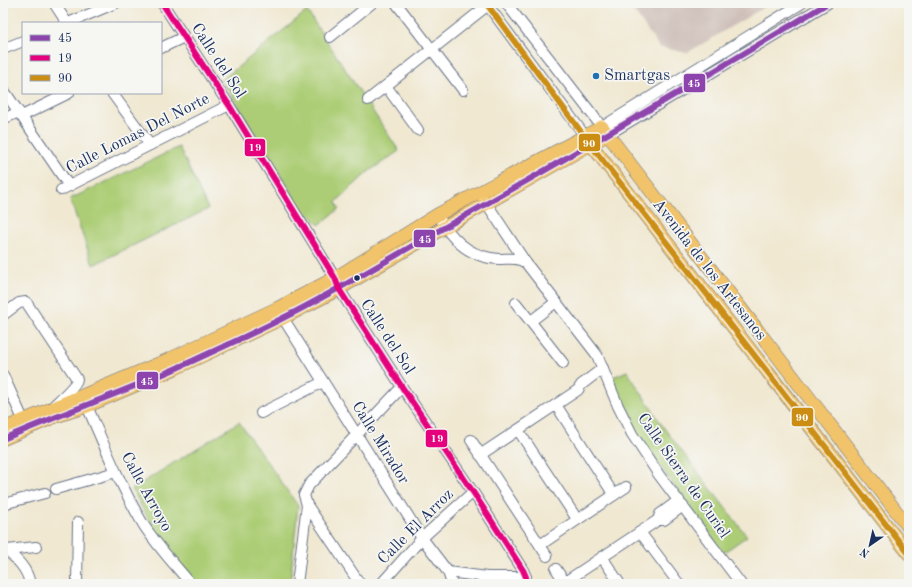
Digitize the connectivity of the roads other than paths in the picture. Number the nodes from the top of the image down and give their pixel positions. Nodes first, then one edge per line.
1 (54, 3) edge
2 (116, 3) edge
3 (162, 3) edge
4 (372, 3) edge
5 (396, 3) edge
6 (506, 3) edge
7 (802, 3) edge
8 (828, 3) edge
9 (487, 4) edge
10 (67, 22) edge
11 (70, 22) edge
12 (184, 37) junction
13 (330, 37) dead end
14 (22, 41) edge
15 (162, 48) edge
16 (3, 49) edge
17 (432, 50) junction
18 (386, 86) junction
19 (3, 89) edge
20 (463, 90) dead end
21 (67, 94) edge
22 (113, 94) edge
23 (368, 100) dead end
24 (229, 105) junction
25 (20, 114) junction
26 (3, 119) edge
27 (418, 130) dead end
28 (604, 131) junction
29 (587, 140) junction
30 (150, 146) junction
31 (479, 193) junction
32 (486, 204) junction
33 (438, 215) junction
34 (445, 227) junction
35 (526, 263) junction
36 (337, 283) junction
37 (556, 302) junction
38 (516, 303) dead end
39 (3, 315) edge
40 (283, 318) junction
41 (531, 321) junction
42 (562, 363) dead end
43 (604, 371) junction
44 (3, 374) edge
45 (323, 382) junction
46 (402, 387) junction
47 (556, 405) junction
48 (87, 406) junction
49 (815, 407) junction
50 (51, 409) junction
51 (261, 413) dead end
52 (802, 418) junction
53 (26, 425) junction
54 (3, 429) edge
55 (518, 430) junction
56 (357, 434) junction
57 (3, 440) edge
58 (471, 440) dead end
59 (480, 455) junction
60 (116, 472) junction
61 (872, 481) junction
62 (626, 487) dead end
63 (56, 489) dead end
64 (859, 489) junction
65 (473, 492) junction
66 (46, 493) dead end
67 (614, 495) junction
68 (681, 503) junction
69 (3, 504) edge
70 (307, 506) junction
71 (577, 520) junction
72 (78, 522) dead end
73 (909, 528) edge
74 (640, 532) junction
75 (422, 538) junction
76 (540, 544) junction
77 (36, 547) dead end
78 (5, 548) edge
79 (909, 554) edge
80 (547, 556) dead end
81 (602, 557) junction
82 (556, 569) dead end
83 (448, 572) junction
84 (526, 580) edge
85 (565, 583) edge
86 (30, 584) edge
87 (77, 584) edge
88 (191, 584) edge
89 (297, 584) edge
90 (360, 584) edge
91 (381, 584) edge
92 (452, 584) edge
93 (620, 584) edge
94 (679, 584) edge
95 (741, 584) edge

1 - 10 street
2 - 11 street
3 - 12 street, Calle del Sol
4 - 13 street
5 - 17 street
6 - 28 street, Avenida de los Artesanos
7 - 28 street
8 - 28 street
9 - 17 street
9 - 29 street, Avenida de los Artesanos
12 - 15 street
12 - 24 street, Calle del Sol
14 - 16 street
17 - 18 street
17 - 20 street
18 - 23 street
18 - 27 street
19 - 25 street
21 - 25 street
22 - 30 street
24 - 30 street, Calle Lomas Del Norte
24 - 36 street, Calle del Sol
25 - 26 street
25 - 30 street, Calle Lomas Del Norte
28 - 29 main road
28 - 49 main road, Avenida de los Artesanos
29 - 31 main road
29 - 32 main road
29 - 52 main road, Avenida de los Artesanos
31 - 32 street, Calle Sierra de Curiel
31 - 33 main road
32 - 34 main road
32 - 35 street, Calle Sierra de Curiel
33 - 34 street
33 - 36 main road
34 - 35 street
34 - 36 main road
35 - 37 street, Calle Sierra de Curiel
36 - 40 main road
36 - 46 street, Calle del Sol
36 - 50 main road
37 - 41 street
37 - 43 street, Calle Sierra de Curiel
38 - 41 street
39 - 50 street
40 - 45 street, Calle Mirador
40 - 48 main road
41 - 42 street
43 - 47 street
43 - 68 street, Calle Sierra de Curiel
44 - 53 street
45 - 51 street
45 - 56 street, Calle Mirador
46 - 56 street
46 - 65 street, Calle del Sol
47 - 55 street
47 - 67 street
48 - 53 main road
48 - 60 street, Calle Arroyo
49 - 52 main road
49 - 61 main road, Avenida de los Artesanos
50 - 53 main road
52 - 64 main road, Avenida de los Artesanos
53 - 54 main road
53 - 57 main road
55 - 59 street
55 - 71 street
56 - 70 street
56 - 75 street, Calle Mirador
58 - 59 street
59 - 76 street
60 - 63 street
60 - 88 street, Calle Arroyo
61 - 64 main road
61 - 73 main road, Avenida de los Artesanos
62 - 67 street
64 - 79 main road, Avenida de los Artesanos
65 - 75 street, Calle El Arroz
65 - 84 street, Calle del Sol
66 - 69 street
67 - 71 street
68 - 74 street
68 - 95 street, Calle Sierra de Curiel
70 - 89 street
70 - 90 street
71 - 76 street
72 - 87 street
74 - 81 street
74 - 94 street
75 - 83 street, Calle Mirador
75 - 91 street, Calle El Arroz
76 - 80 street
77 - 78 street
78 - 86 street
81 - 85 street
81 - 93 street
82 - 85 street
83 - 84 street
83 - 92 street, Calle Mirador

